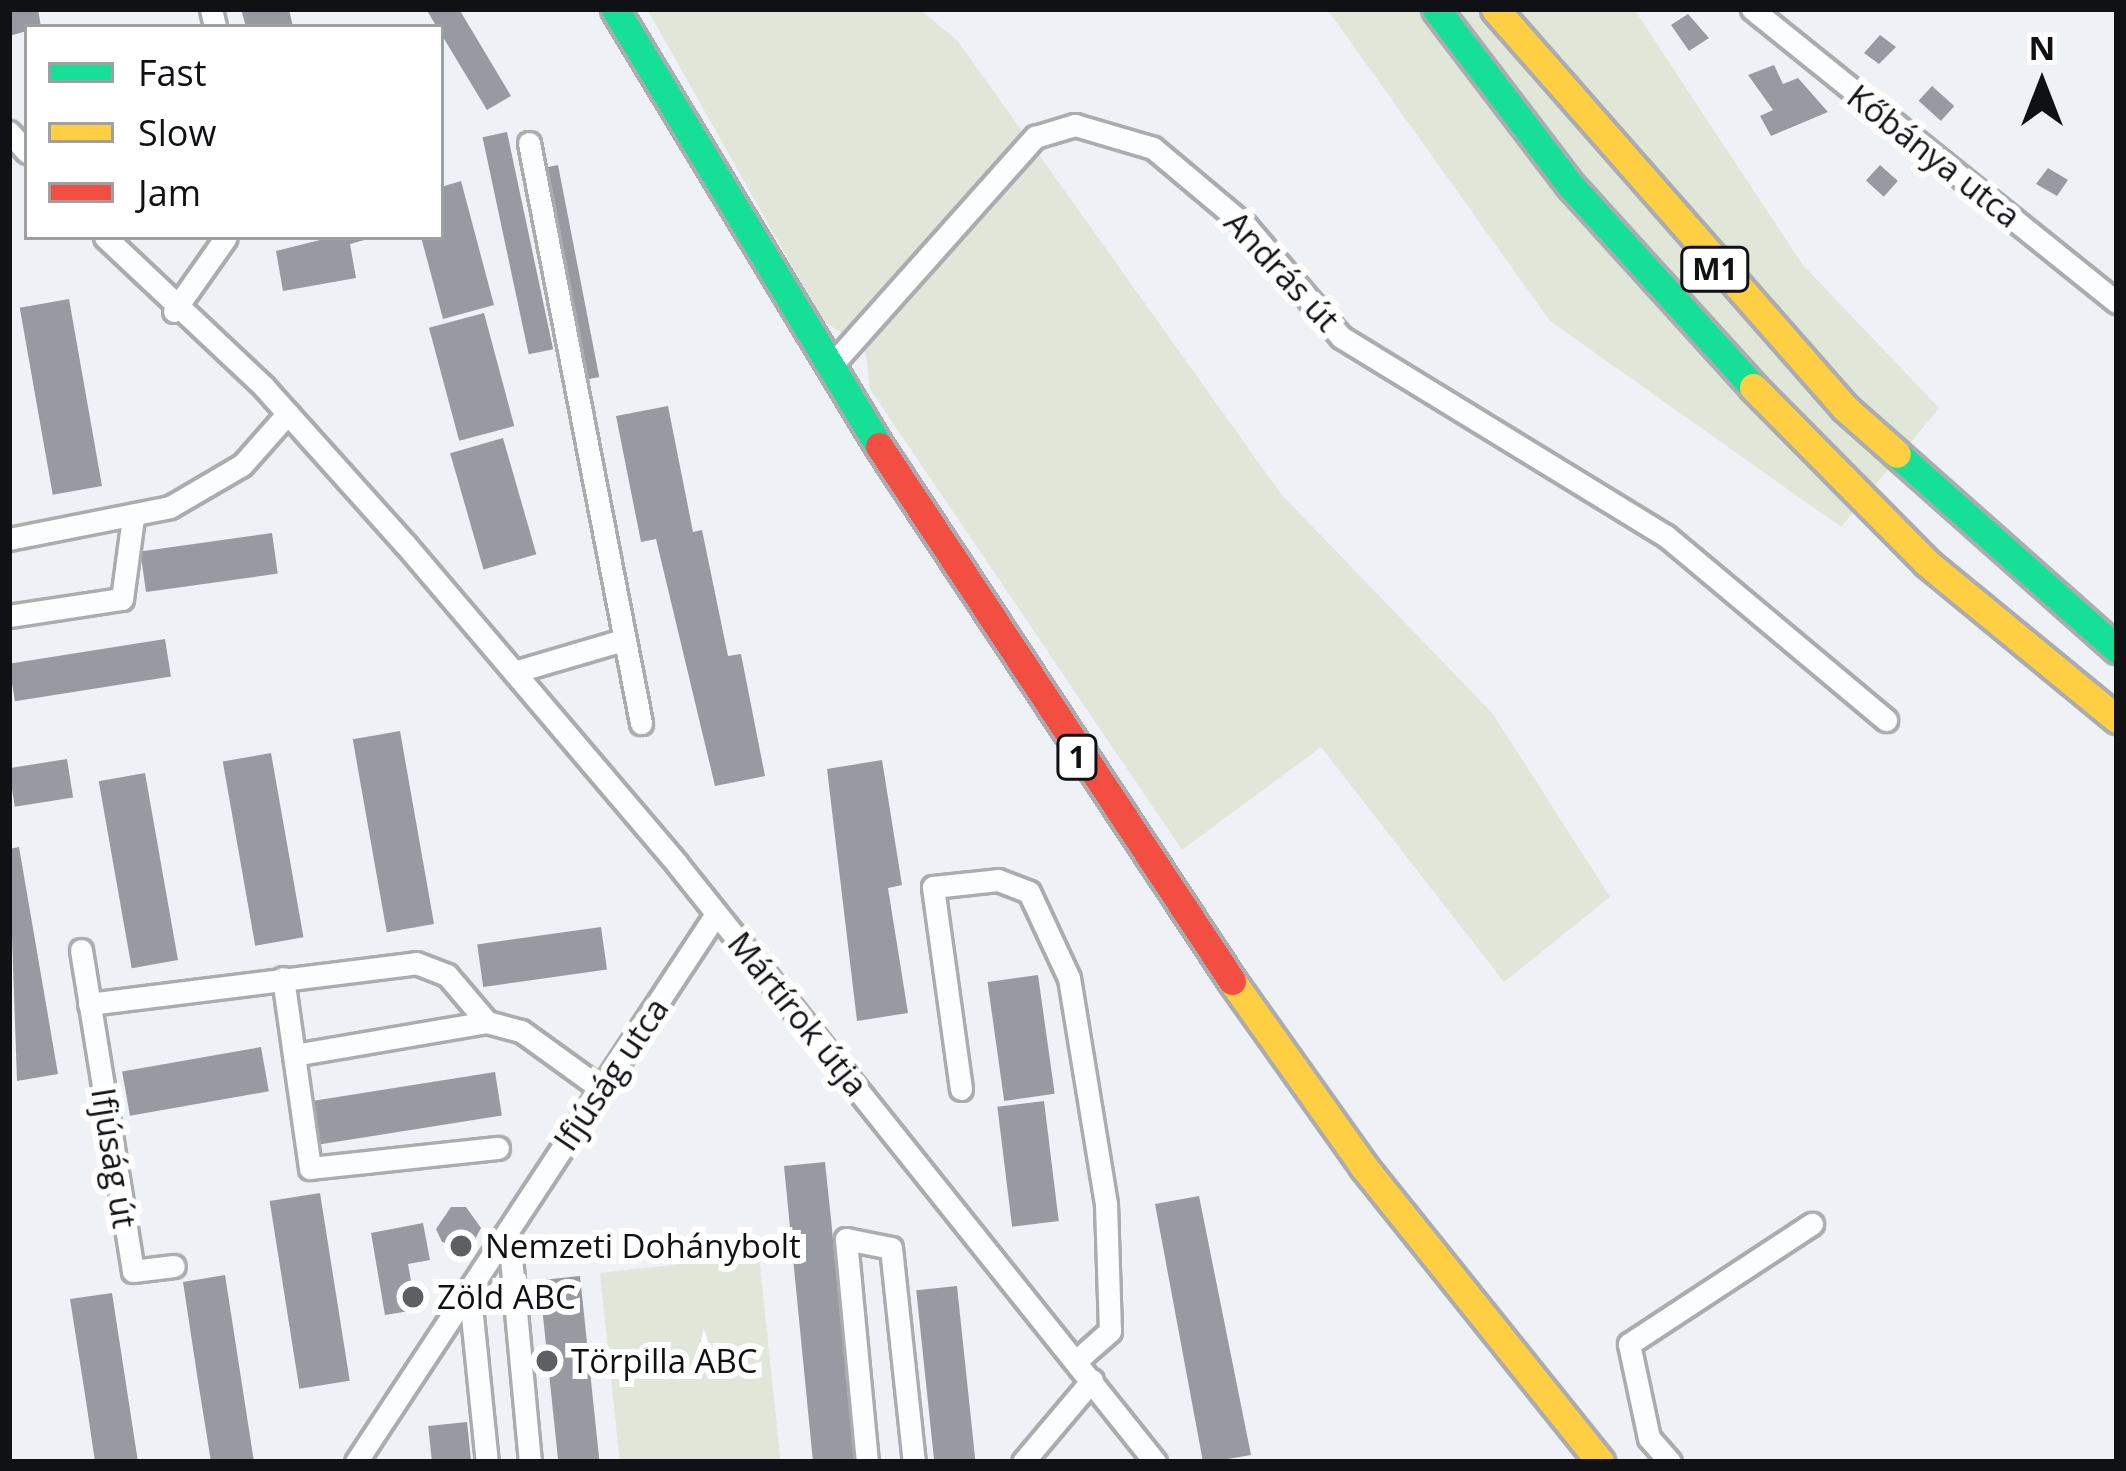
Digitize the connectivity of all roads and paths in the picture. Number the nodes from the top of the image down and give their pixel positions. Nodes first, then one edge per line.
1 (615, 9) edge
2 (1436, 9) edge
3 (1495, 9) edge
4 (1752, 9) edge
5 (529, 143) dead end
6 (108, 240) edge
7 (224, 240) edge
8 (2117, 302) edge
9 (175, 311) junction
10 (829, 368) junction
11 (288, 412) junction
12 (133, 518) junction
13 (9, 539) edge
14 (9, 616) edge
15 (623, 640) junction
16 (2117, 650) edge
17 (514, 672) junction
18 (2117, 719) edge
19 (1886, 720) dead end
20 (640, 723) dead end
21 (716, 914) junction
22 (81, 950) dead end
23 (283, 978) junction
24 (89, 1004) junction
25 (487, 1022) junction
26 (294, 1055) junction
27 (596, 1085) junction
28 (962, 1089) dead end
29 (498, 1148) dead end
30 (1812, 1225) dead end
31 (509, 1236) junction
32 (174, 1266) dead end
33 (470, 1296) junction
34 (1076, 1361) junction
35 (1092, 1380) junction
36 (356, 1462) edge
37 (488, 1462) edge
38 (530, 1462) edge
39 (867, 1462) edge
40 (914, 1462) edge
41 (1023, 1462) edge
42 (1155, 1462) edge
43 (1600, 1462) edge
44 (1670, 1462) edge

1 - 10 main road, 1
2 - 18 main road, M1
3 - 16 main road, M1
4 - 8 street, Kőbánya utca
5 - 15 street
6 - 9 street, Mártírok útja
7 - 9 street
9 - 11 street, Mártírok útja
10 - 19 street, András út
10 - 43 main road, 1
11 - 12 street
11 - 17 street, Mártírok útja
12 - 13 street
12 - 14 street
15 - 17 street
15 - 20 street
17 - 21 street, Mártírok útja
21 - 27 street, Ifjúság utca
21 - 34 street, Mártírok útja
22 - 24 street, Ifjúság út
23 - 24 street
23 - 25 street
23 - 26 street
24 - 32 street, Ifjúság út
25 - 26 street
25 - 27 street
26 - 29 street
27 - 31 street, Ifjúság utca
28 - 34 street
30 - 44 street
31 - 33 street, Ifjúság utca
31 - 38 street
33 - 36 street, Ifjúság utca
33 - 37 street
34 - 35 street, Mártírok útja
35 - 41 street
35 - 42 street, Mártírok útja
39 - 40 street

